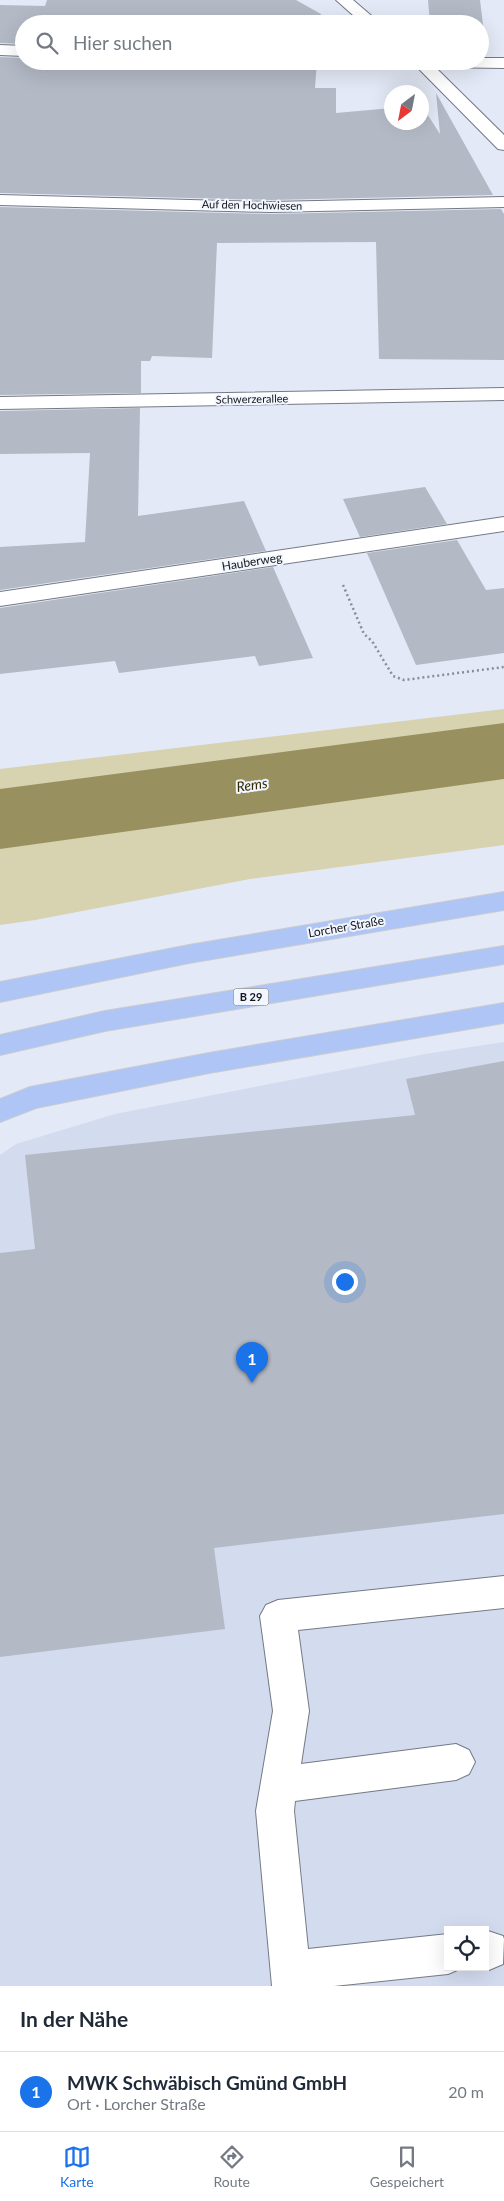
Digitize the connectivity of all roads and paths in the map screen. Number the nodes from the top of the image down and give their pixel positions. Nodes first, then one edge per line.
1 (344, 0) edge
2 (362, 15) edge
3 (0, 50) edge
4 (15, 51) edge
5 (489, 63) edge
6 (504, 63) edge
7 (429, 70) edge
8 (504, 145) edge
9 (0, 200) edge
10 (504, 202) edge
11 (504, 394) edge
12 (0, 403) edge
13 (504, 524) edge
14 (328, 550) junction
15 (0, 599) edge
16 (504, 667) edge
17 (504, 901) edge
18 (188, 954) junction
19 (504, 955) edge
20 (0, 977) edge
21 (0, 992) edge
22 (504, 1014) edge
23 (0, 1045) edge
24 (0, 1111) edge
25 (504, 1592) edge
26 (456, 1762) dead end
27 (279, 1785) junction
28 (444, 1955) edge
29 (291, 1978) edge

1 - 2 street
3 - 4 street
5 - 6 street
7 - 8 street
9 - 10 street, Auf den Hochwiesen
11 - 12 street, Schwerzerallee
13 - 14 street, Hauberweg
14 - 15 street, Hauberweg
14 - 16 path
17 - 18 highway, Lorcher Straße
18 - 20 highway
18 - 21 highway
19 - 23 highway, B 29
22 - 24 highway
25 - 27 street
26 - 27 street
27 - 29 street
28 - 29 street

